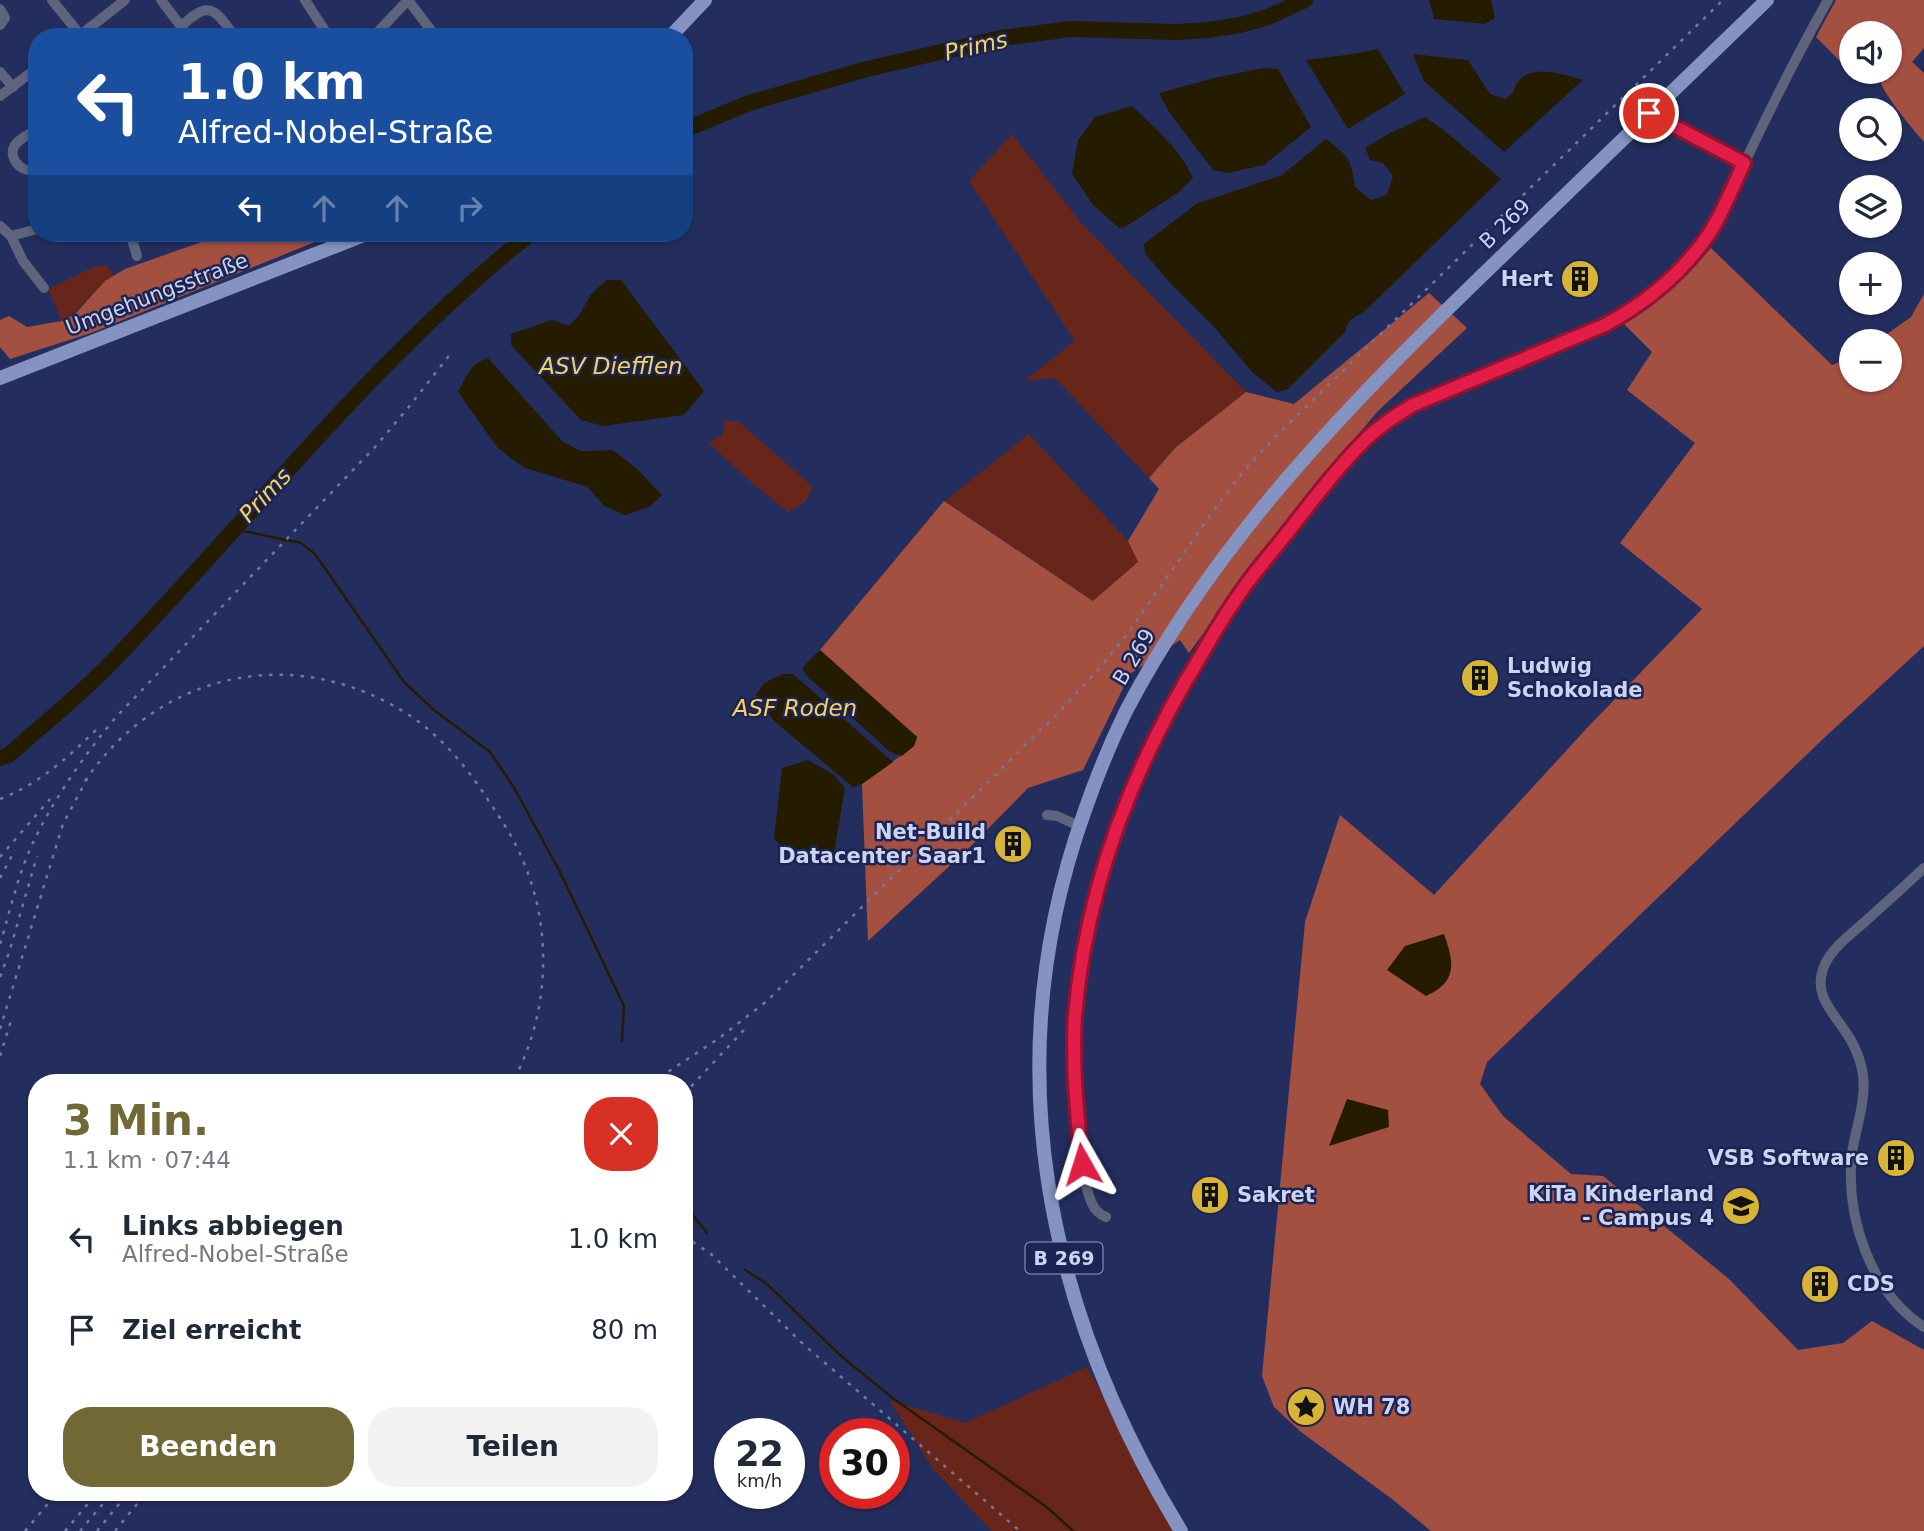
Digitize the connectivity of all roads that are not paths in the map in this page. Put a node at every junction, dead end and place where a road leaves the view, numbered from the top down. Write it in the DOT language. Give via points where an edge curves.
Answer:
graph roads {
  1 [pos="52,0"];
  2 [pos="125,0"];
  3 [pos="161,0"];
  4 [pos="305,0"];
  5 [pos="408,0"];
  6 [pos="705,0"];
  7 [pos="1768,0"];
  8 [pos="1828,0"];
  9 [pos="0,9"];
  10 [pos="0,25"];
  11 [pos="181,26"];
  12 [pos="74,28"];
  13 [pos="90,28"];
  14 [pos="228,28"];
  15 [pos="323,28"];
  16 [pos="382,28"];
  17 [pos="429,28"];
  18 [pos="679,28"];
  19 [pos="0,72"];
  20 [pos="28,75"];
  21 [pos="13,87"];
  22 [pos="0,96"];
  23 [pos="1649,113"];
  24 [pos="28,136"];
  25 [pos="1744,163"];
  26 [pos="28,171"];
  27 [pos="0,226"];
  28 [pos="28,231"];
  29 [pos="11,236"];
  30 [pos="133,242"];
  31 [pos="346,242"];
  32 [pos="137,256"];
  33 [pos="44,288"];
  34 [pos="0,378"];
  35 [pos="1047,815"];
  36 [pos="1079,826"];
  37 [pos="1924,857"];
  38 [pos="1924,867"];
  39 [pos="1106,1217"];
  40 [pos="1924,1327"];
  41 [pos="1181,1531"];
  1 -- 12 [label="street"];
  2 -- 13 [label="street"];
  3 -- 11 [label="street"];
  4 -- 15 [label="street"];
  5 -- 16 [label="street"];
  5 -- 17 [label="street"];
  6 -- 18 [label="main road"];
  7 -- 23 [label="main road, B 269 / B 269"];
  8 -- 25 [label="street"];
  9 -- 10 [label="street" via="5,18"];
  11 -- 14 [label="street" via="210,10"];
  19 -- 21 [label="street"];
  20 -- 21 [label="street"];
  21 -- 22 [label="street"];
  23 -- 25 [label="street"];
  23 -- 36 [label="main road, B 269 / B 269" via="1381,374 1263,506 1208,578 1125,713"];
  24 -- 26 [label="street" via="13,151 22,169"];
  25 -- 39 [label="street" via="1702,244 1669,280 1625,314 1413,405 1367,439 1247,583 1190,672 1164,717 1115,830 1094,900 1081,971 1075,1017 1075,1084 1082,1164 1090,1197 1097,1212"];
  27 -- 29 [label="street"];
  28 -- 29 [label="street"];
  29 -- 33 [label="street"];
  30 -- 32 [label="street"];
  31 -- 34 [label="main road, Umgehungsstraße"];
  35 -- 36 [label="street"];
  36 -- 41 [label="main road, B 269 / B 269" via="1045,968 1039,1041 1043,1153 1057,1232 1084,1327 1132,1441"];
  37 -- 38 [label="street"];
  38 -- 40 [label="street" via="1838,946 1820,980 1823,998 1853,1044 1863,1070 1851,1177 1861,1239 1889,1293"];
}
